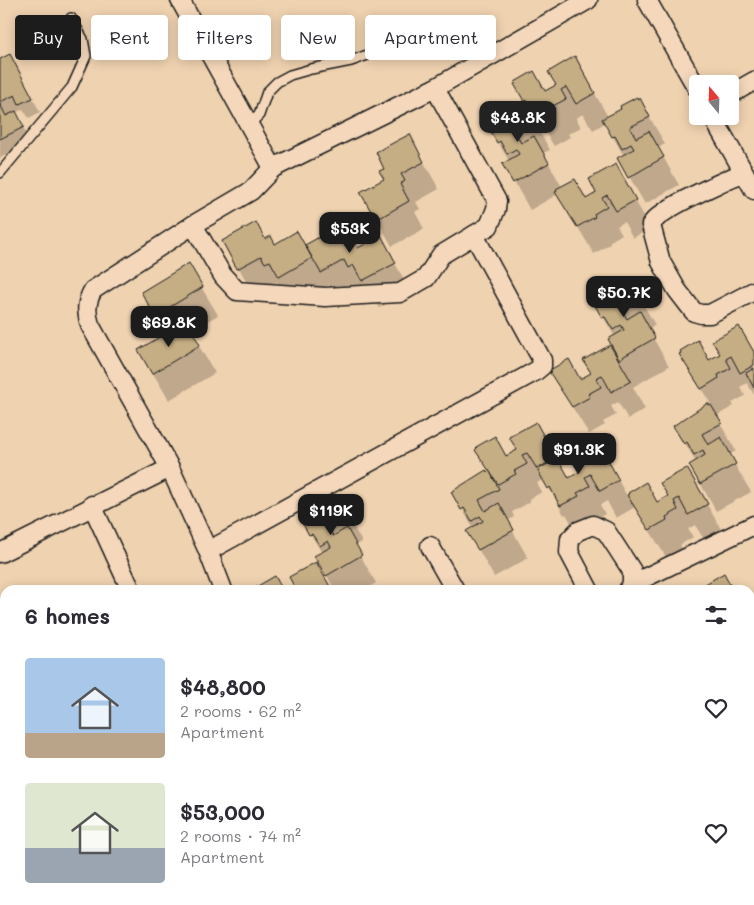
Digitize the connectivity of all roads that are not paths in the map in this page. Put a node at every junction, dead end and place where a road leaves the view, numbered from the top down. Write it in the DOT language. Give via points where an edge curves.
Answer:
graph roads {
  1 [pos="180,0"];
  2 [pos="588,0"];
  3 [pos="647,0"];
  4 [pos="81,36"];
  5 [pos="365,56"];
  6 [pos="690,75"];
  7 [pos="754,81"];
  8 [pos="435,88"];
  9 [pos="739,90"];
  10 [pos="249,124"];
  11 [pos="717,125"];
  12 [pos="274,168"];
  13 [pos="744,172"];
  14 [pos="0,173"];
  15 [pos="754,190"];
  16 [pos="193,226"];
  17 [pos="474,235"];
  18 [pos="754,291"];
  19 [pos="170,468"];
  20 [pos="92,505"];
  21 [pos="754,525"];
  22 [pos="430,546"];
  23 [pos="208,551"];
  24 [pos="0,553"];
  25 [pos="129,585"];
  26 [pos="221,585"];
  27 [pos="452,585"];
  28 [pos="587,585"];
  29 [pos="630,585"];
  30 [pos="634,585"];
  1 -- 10 [label="street"];
  2 -- 8 [label="street"];
  3 -- 6 [label="street"];
  4 -- 14 [label="lane" via="86,56 72,87"];
  5 -- 10 [label="lane" via="290,75 277,82 267,92 259,115"];
  7 -- 9 [label="street"];
  8 -- 12 [label="street"];
  8 -- 17 [label="street" via="497,200 489,226"];
  10 -- 12 [label="street"];
  11 -- 13 [label="street"];
  12 -- 16 [label="street" via="251,191"];
  13 -- 15 [label="street"];
  13 -- 18 [label="street" via="658,216 651,226 661,262 694,312 710,314"];
  16 -- 17 [label="street" via="223,276 237,291 325,297 400,293 426,278 441,255"];
  16 -- 19 [label="street" via="93,290 86,312 90,325"];
  17 -- 23 [label="street" via="542,360 542,366"];
  19 -- 20 [label="street"];
  19 -- 23 [label="street"];
  20 -- 24 [label="street"];
  20 -- 25 [label="street"];
  21 -- 30 [label="street"];
  22 -- 27 [label="street"];
  23 -- 26 [label="street"];
  28 -- 29 [label="street" via="569,552 570,539 578,531 593,525 606,531 632,571"];
}
